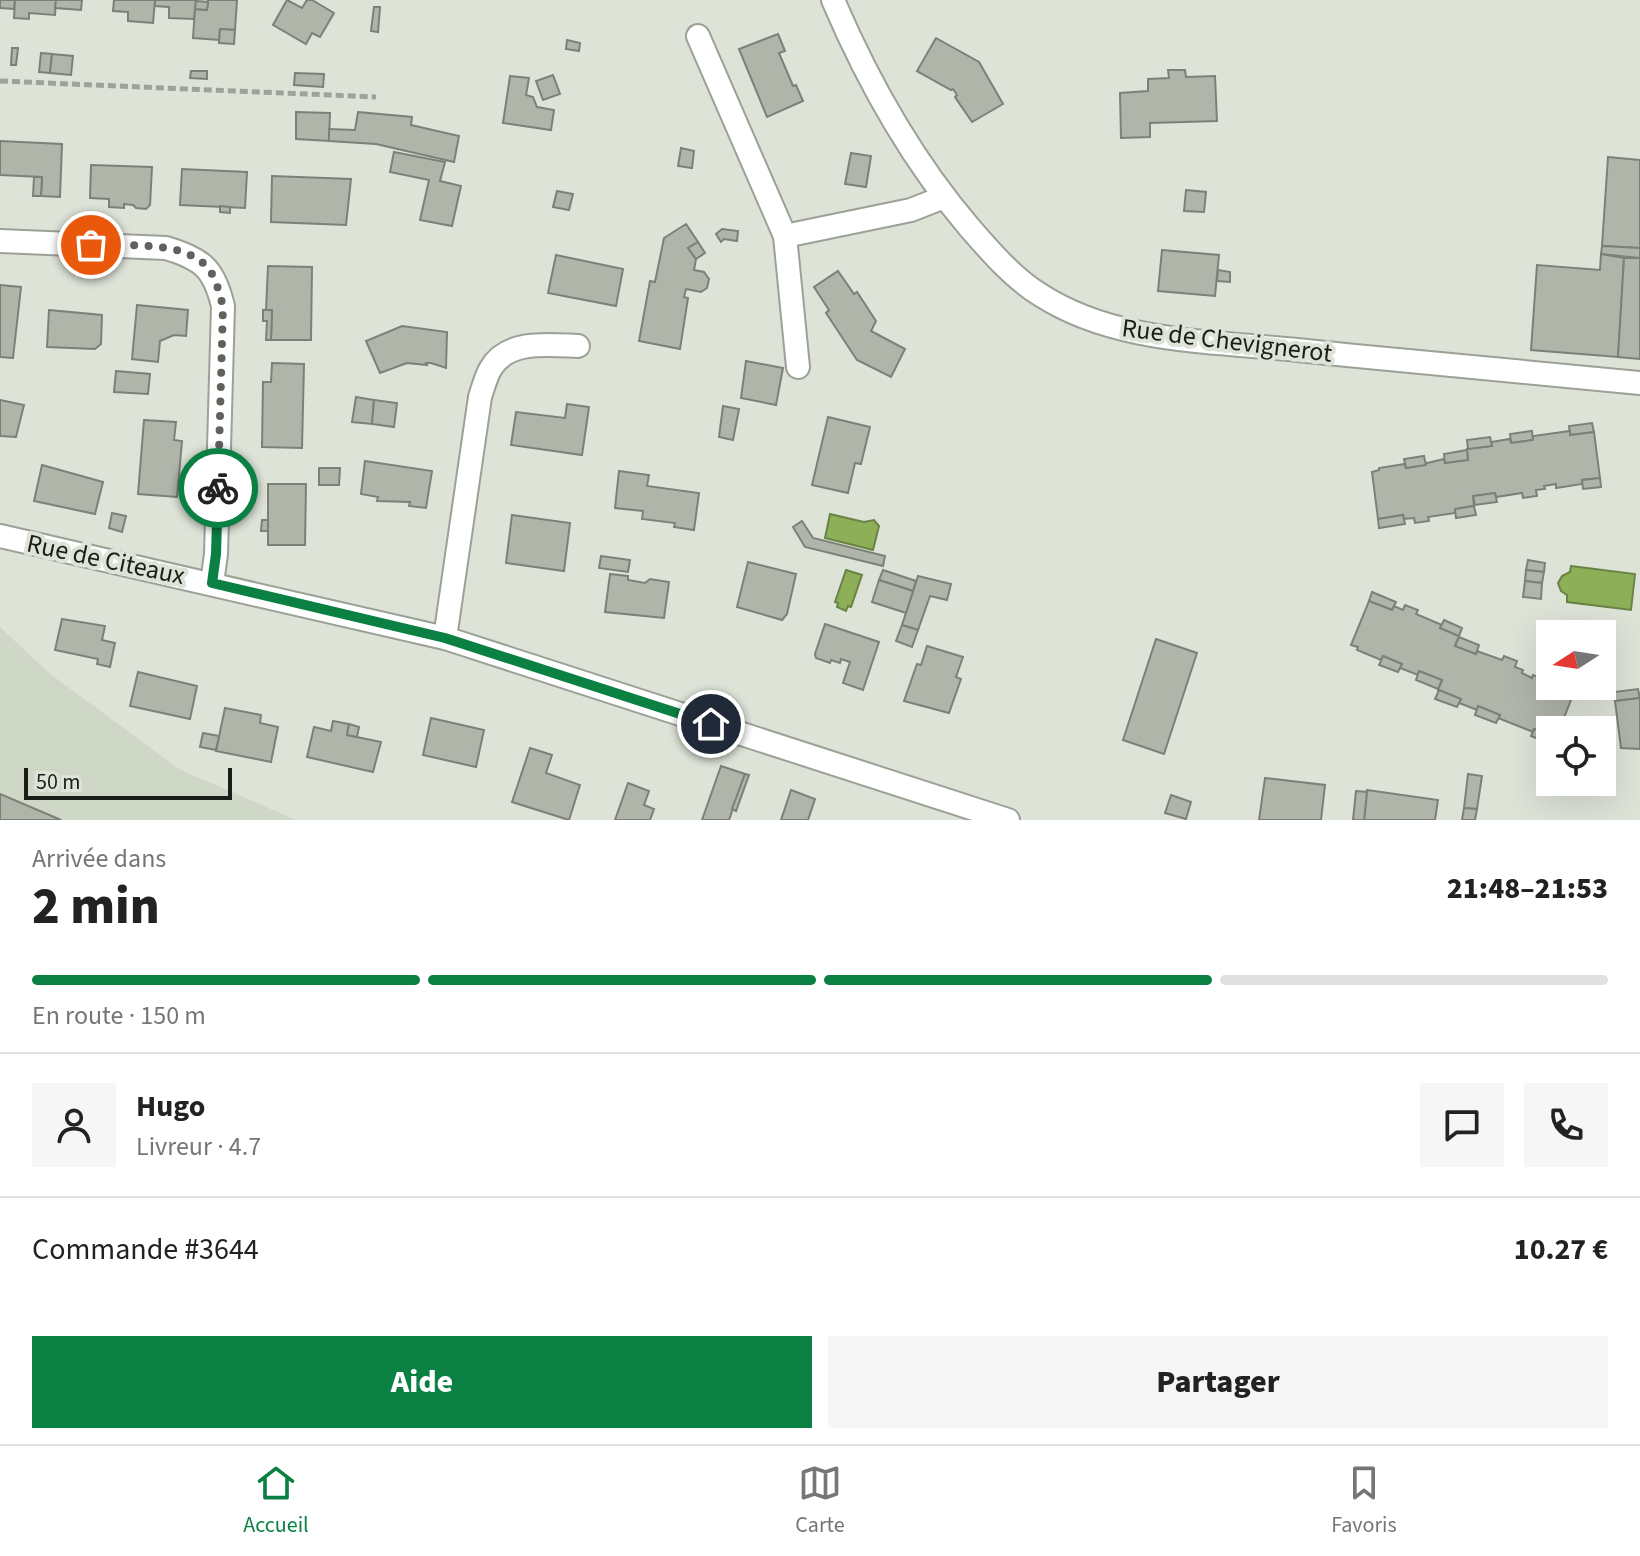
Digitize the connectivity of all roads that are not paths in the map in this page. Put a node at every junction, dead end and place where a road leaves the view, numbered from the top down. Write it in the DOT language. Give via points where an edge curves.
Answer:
graph roads {
  1 [pos="833,0"];
  2 [pos="698,36"];
  3 [pos="944,197"];
  4 [pos="785,236"];
  5 [pos="0,241"];
  6 [pos="578,346"];
  7 [pos="798,367"];
  8 [pos="1640,383"];
  9 [pos="0,536"];
  10 [pos="212,583"];
  11 [pos="445,638"];
  12 [pos="1008,820"];
  1 -- 3 [label="street, Rue de Chevignerot" via="892,119"];
  2 -- 4 [label="street"];
  3 -- 4 [label="street" via="911,210"];
  3 -- 8 [label="street, Rue de Chevignerot" via="1006,267 1039,294 1093,320 1178,339"];
  4 -- 7 [label="street"];
  5 -- 10 [label="street" via="166,248 206,266 223,306"];
  6 -- 11 [label="street" via="513,349 492,366 480,397"];
  9 -- 10 [label="street, Rue de Citeaux"];
  10 -- 11 [label="street, Rue de Citeaux"];
  11 -- 12 [label="street, Rue de Citeaux"];
}
